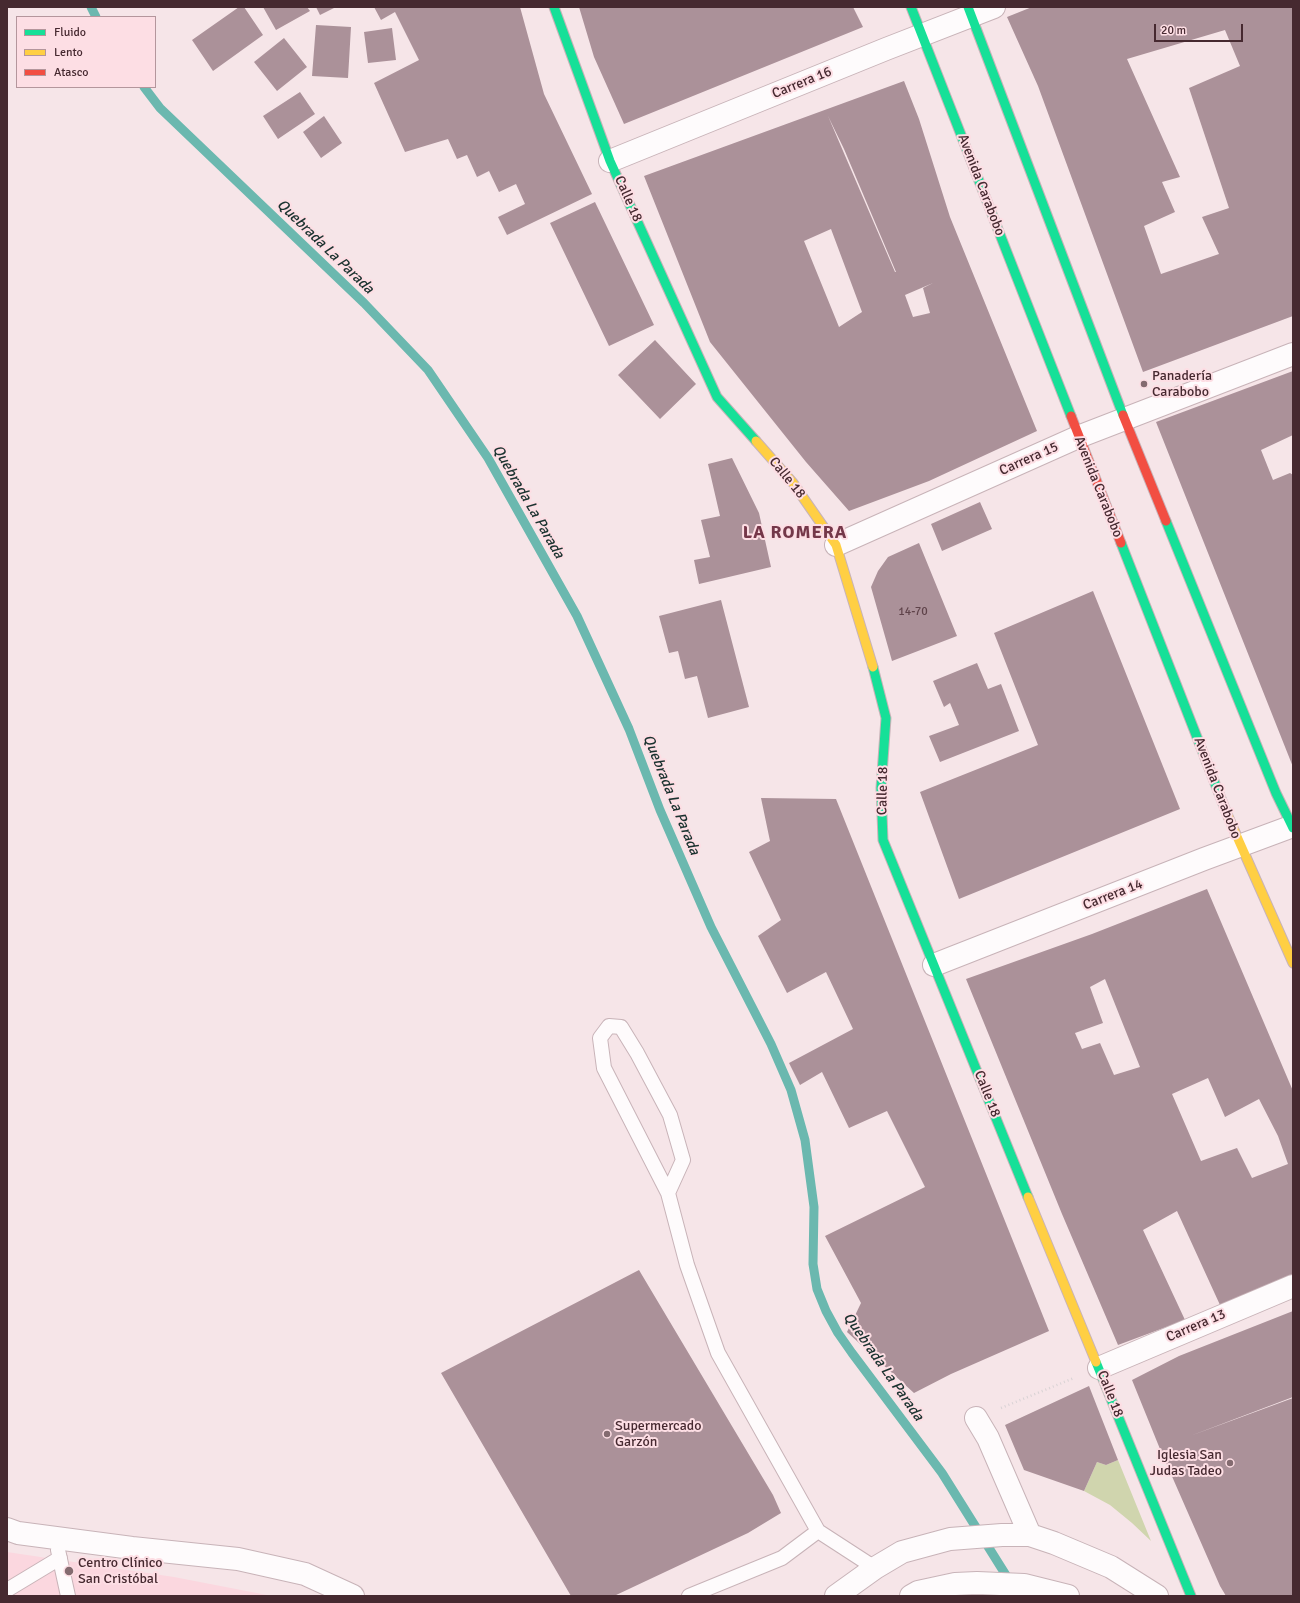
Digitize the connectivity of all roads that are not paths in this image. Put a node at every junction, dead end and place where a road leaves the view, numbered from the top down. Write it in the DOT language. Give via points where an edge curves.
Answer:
graph roads {
  1 [pos="554,7"];
  2 [pos="910,7"];
  3 [pos="994,7"];
  4 [pos="969,11"];
  5 [pos="921,35"];
  6 [pos="610,161"];
  7 [pos="1293,354"];
  8 [pos="1126,420"];
  9 [pos="1078,437"];
  10 [pos="836,545"];
  11 [pos="1293,827"];
  12 [pos="1240,846"];
  13 [pos="1293,963"];
  14 [pos="934,965"];
  15 [pos="668,1193"];
  16 [pos="1293,1286"];
  17 [pos="1099,1368"];
  18 [pos="976,1418"];
  19 [pos="7,1529"];
  20 [pos="818,1531"];
  21 [pos="1030,1535"];
  22 [pos="58,1548"];
  23 [pos="875,1568"];
  24 [pos="7,1590"];
  25 [pos="914,1594"];
  26 [pos="68,1596"];
  27 [pos="353,1596"];
  28 [pos="689,1596"];
  29 [pos="836,1596"];
  30 [pos="1068,1596"];
  31 [pos="1157,1596"];
  32 [pos="1191,1596"];
  1 -- 6 [label="main road, Calle 18"];
  2 -- 5 [label="main road, Avenida Carabobo"];
  3 -- 4 [label="street, Carrera 16"];
  4 -- 5 [label="street, Carrera 16"];
  4 -- 8 [label="main road"];
  5 -- 6 [label="street, Carrera 16"];
  5 -- 9 [label="main road, Avenida Carabobo"];
  6 -- 10 [label="main road, Calle 18" via="717,396 793,483"];
  7 -- 8 [label="street, Carrera 15"];
  8 -- 9 [label="street, Carrera 15"];
  8 -- 11 [label="main road" via="1276,793"];
  9 -- 10 [label="street, Carrera 15"];
  9 -- 12 [label="main road, Avenida Carabobo"];
  10 -- 14 [label="main road, Calle 18" via="886,718 881,788 883,840"];
  11 -- 12 [label="street, Carrera 14"];
  12 -- 13 [label="main road, Avenida Carabobo"];
  12 -- 14 [label="street, Carrera 14"];
  14 -- 17 [label="main road, Calle 18"];
  15 -- 15 [label="lane" via="683,1160 670,1115 621,1027 609,1026 600,1038 604,1068"];
  15 -- 20 [label="lane" via="687,1265 718,1353"];
  16 -- 17 [label="street, Carrera 13"];
  17 -- 32 [label="main road, Calle 18"];
  18 -- 21 [label="street" via="988,1438"];
  19 -- 22 [label="street"];
  20 -- 23 [label="lane"];
  20 -- 28 [label="lane" via="782,1558"];
  21 -- 23 [label="street" via="950,1539 902,1552"];
  21 -- 31 [label="street" via="1111,1568"];
  22 -- 24 [label="lane"];
  22 -- 26 [label="lane"];
  22 -- 27 [label="street" via="132,1548 238,1558 305,1574"];
  23 -- 29 [label="street"];
  25 -- 30 [label="street" via="955,1584 977,1582 1024,1584"];
}
